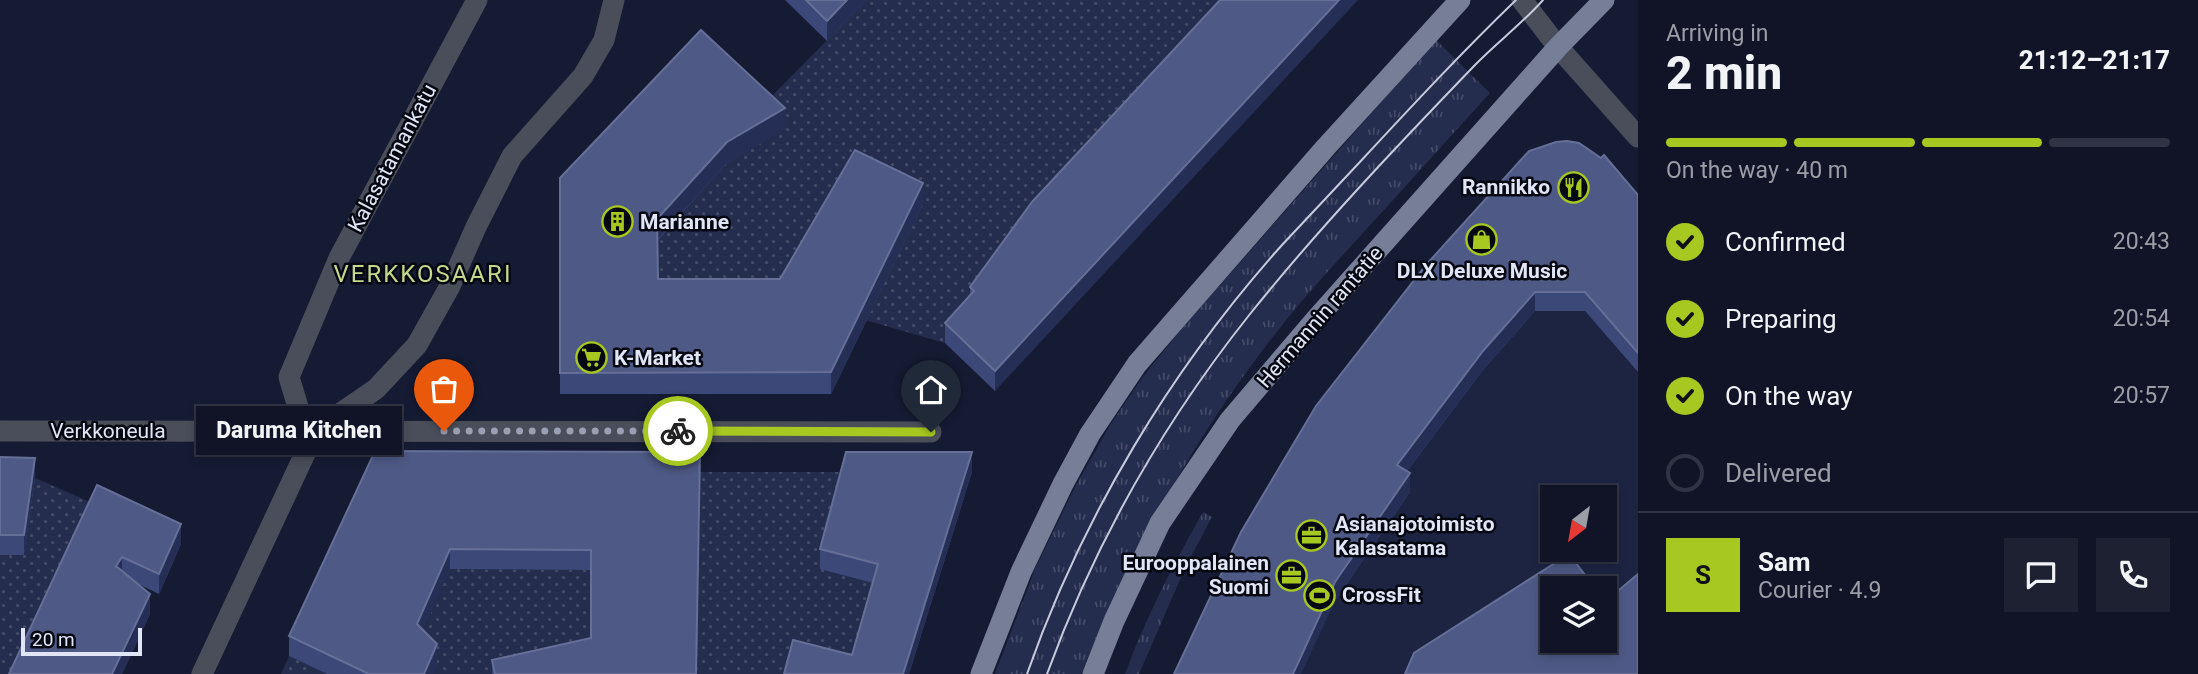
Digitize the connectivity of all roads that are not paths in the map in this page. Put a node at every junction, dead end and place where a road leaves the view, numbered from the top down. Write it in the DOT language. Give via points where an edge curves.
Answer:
graph roads {
  1 [pos="477,0"];
  2 [pos="614,0"];
  3 [pos="1460,0"];
  4 [pos="1522,0"];
  5 [pos="1604,0"];
  6 [pos="1558,47"];
  7 [pos="1638,137"];
  8 [pos="316,430"];
  9 [pos="0,431"];
  10 [pos="931,432"];
  11 [pos="202,674"];
  12 [pos="981,674"];
  13 [pos="1093,674"];
  1 -- 8 [label="street, Kalasatamankatu" via="338,258 289,377 301,417"];
  2 -- 8 [label="street" via="604,40 583,76 513,156 417,345 376,388"];
  3 -- 12 [label="main road" via="1137,364 1063,484 1021,572"];
  4 -- 6 [label="street"];
  5 -- 6 [label="main road, Hermannin rantatie"];
  6 -- 7 [label="street"];
  6 -- 13 [label="main road, Hermannin rantatie" via="1230,421 1160,523"];
  8 -- 9 [label="street, Verkkoneula"];
  8 -- 10 [label="street, Verkkoneula"];
  8 -- 11 [label="street"];
}
